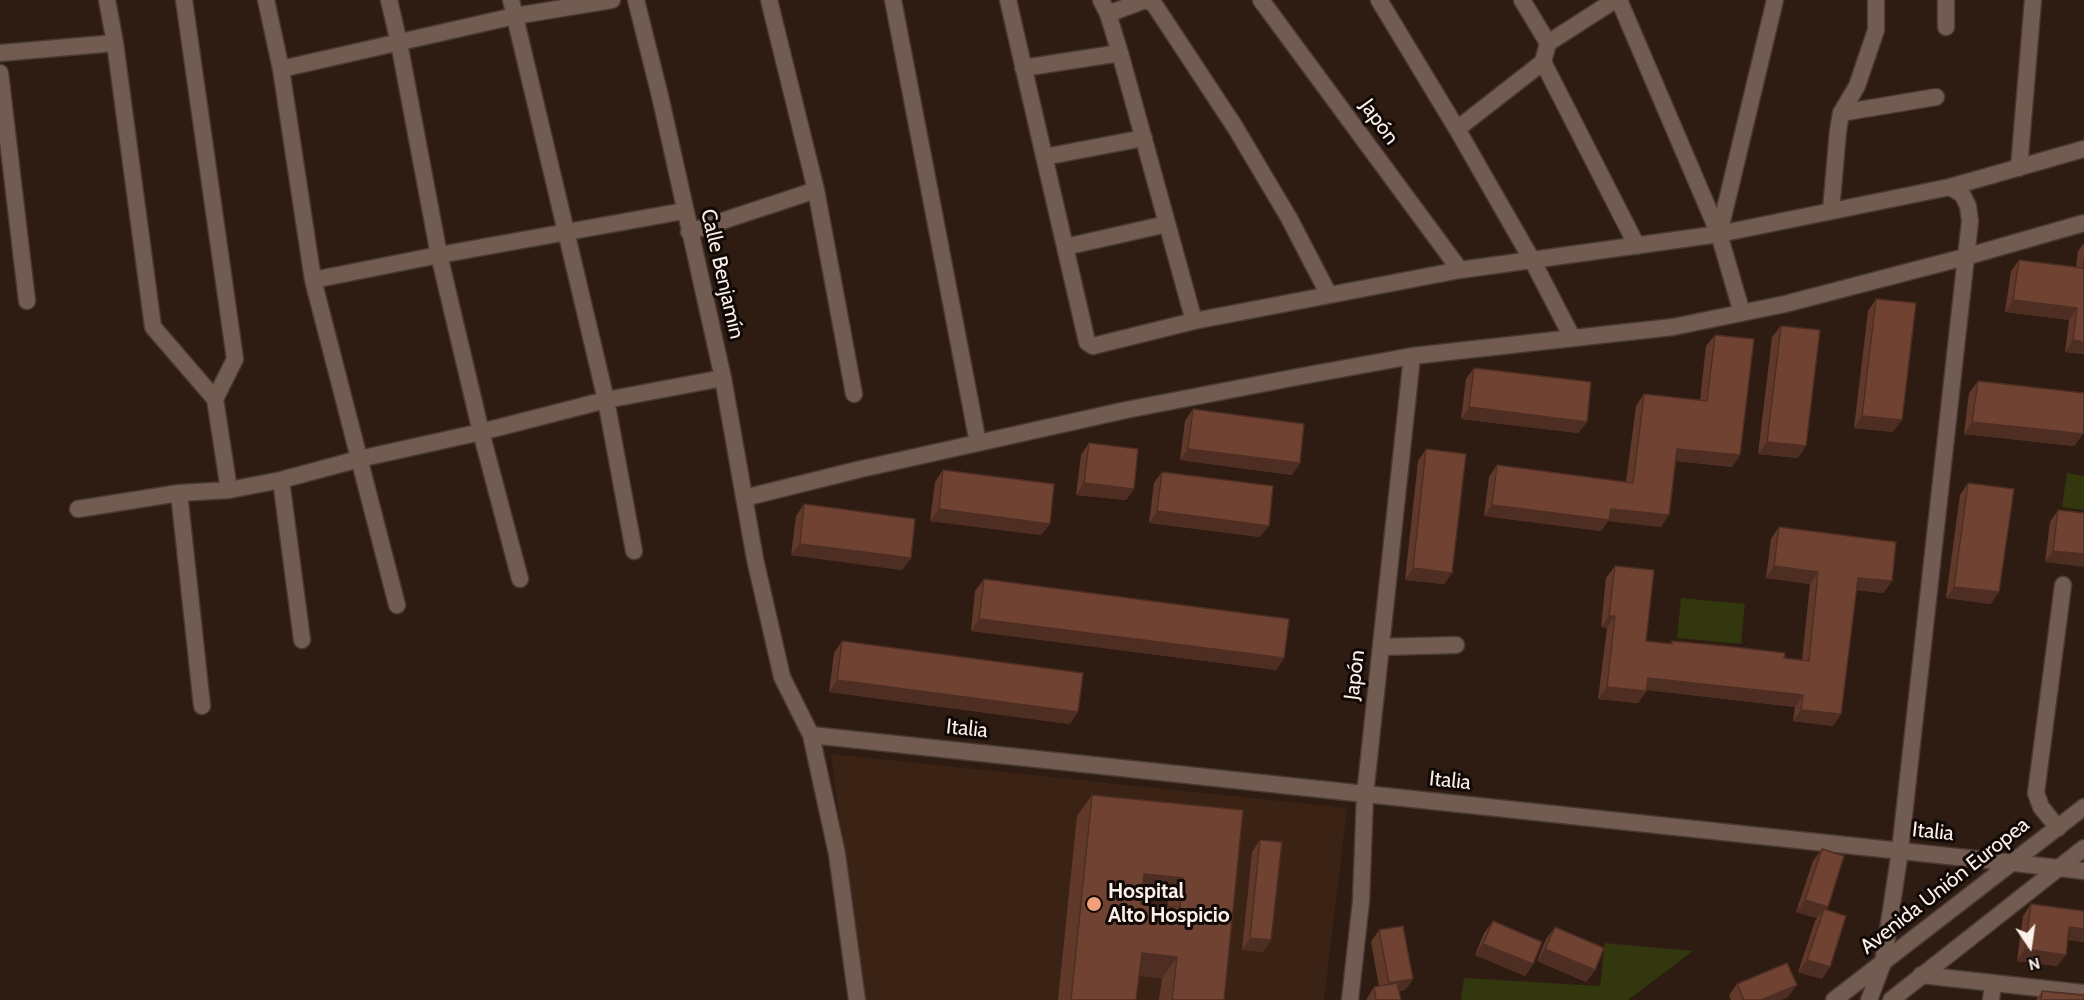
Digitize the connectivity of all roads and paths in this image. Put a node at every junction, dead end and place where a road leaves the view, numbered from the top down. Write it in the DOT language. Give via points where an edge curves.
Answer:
graph roads {
  1 [pos="111,0"];
  2 [pos="184,0"];
  3 [pos="266,0"];
  4 [pos="389,0"];
  5 [pos="612,0"];
  6 [pos="636,0"];
  7 [pos="769,0"];
  8 [pos="893,0"];
  9 [pos="1008,0"];
  10 [pos="1146,0"];
  11 [pos="1261,0"];
  12 [pos="1379,0"];
  13 [pos="1522,0"];
  14 [pos="1617,0"];
  15 [pos="1775,0"];
  16 [pos="1876,0"];
  17 [pos="1946,0"];
  18 [pos="2033,0"];
  19 [pos="1104,7"];
  20 [pos="513,8"];
  21 [pos="1946,27"];
  22 [pos="115,43"];
  23 [pos="399,43"];
  24 [pos="1548,43"];
  25 [pos="0,53"];
  26 [pos="1120,53"];
  27 [pos="1543,62"];
  28 [pos="1023,68"];
  29 [pos="282,69"];
  30 [pos="0,73"];
  31 [pos="1936,97"];
  32 [pos="1841,113"];
  33 [pos="1457,129"];
  34 [pos="1144,138"];
  35 [pos="2084,149"];
  36 [pos="1044,157"];
  37 [pos="2019,168"];
  38 [pos="1950,187"];
  39 [pos="816,190"];
  40 [pos="1831,210"];
  41 [pos="684,211"];
  42 [pos="2084,223"];
  43 [pos="1167,224"];
  44 [pos="689,232"];
  45 [pos="567,233"];
  46 [pos="1719,234"];
  47 [pos="1637,246"];
  48 [pos="1065,247"];
  49 [pos="439,255"];
  50 [pos="1965,257"];
  51 [pos="1532,260"];
  52 [pos="1460,270"];
  53 [pos="313,280"];
  54 [pos="1329,295"];
  55 [pos="27,301"];
  56 [pos="1742,313"];
  57 [pos="1194,321"];
  58 [pos="1572,337"];
  59 [pos="1412,356"];
  60 [pos="723,378"];
  61 [pos="854,394"];
  62 [pos="215,399"];
  63 [pos="606,400"];
  64 [pos="481,432"];
  65 [pos="978,443"];
  66 [pos="359,459"];
  67 [pos="281,480"];
  68 [pos="229,490"];
  69 [pos="179,493"];
  70 [pos="744,498"];
  71 [pos="78,509"];
  72 [pos="634,551"];
  73 [pos="520,579"];
  74 [pos="2063,585"];
  75 [pos="396,605"];
  76 [pos="302,640"];
  77 [pos="1456,645"];
  78 [pos="1381,647"];
  79 [pos="202,706"];
  80 [pos="811,735"];
  81 [pos="1365,795"];
  82 [pos="2084,807"];
  83 [pos="2058,828"];
  84 [pos="2084,848"];
  85 [pos="1900,851"];
  86 [pos="2014,863"];
  87 [pos="2059,868"];
  88 [pos="2084,871"];
  89 [pos="1883,963"];
  90 [pos="1921,975"];
  91 [pos="1994,983"];
  92 [pos="2084,993"];
  93 [pos="857,1000"];
  94 [pos="1350,1000"];
  95 [pos="1834,1000"];
  96 [pos="1869,1000"];
  97 [pos="1891,1000"];
  98 [pos="1991,1000"];
  1 -- 22 [label="street"];
  2 -- 62 [label="street" via="236,359"];
  3 -- 29 [label="street"];
  4 -- 23 [label="street"];
  5 -- 20 [label="street"];
  6 -- 41 [label="street, Calle Benjamín"];
  7 -- 39 [label="street"];
  8 -- 65 [label="street"];
  9 -- 28 [label="street"];
  10 -- 19 [label="street"];
  10 -- 54 [label="street" via="1154,4 1235,127"];
  11 -- 52 [label="street, Japón"];
  12 -- 33 [label="street"];
  13 -- 24 [label="street"];
  14 -- 24 [label="street"];
  14 -- 46 [label="street"];
  15 -- 46 [label="street"];
  16 -- 32 [label="street" via="1876,30 1857,86"];
  17 -- 21 [label="street"];
  18 -- 37 [label="street"];
  19 -- 26 [label="street"];
  20 -- 23 [label="street"];
  20 -- 45 [label="street"];
  22 -- 25 [label="street"];
  22 -- 62 [label="street" via="153,327"];
  23 -- 29 [label="street"];
  23 -- 49 [label="street"];
  24 -- 27 [label="street"];
  26 -- 28 [label="street"];
  26 -- 34 [label="street"];
  27 -- 33 [label="street"];
  27 -- 47 [label="street"];
  28 -- 36 [label="street"];
  29 -- 53 [label="street"];
  30 -- 55 [label="street"];
  31 -- 32 [label="street"];
  32 -- 40 [label="street"];
  33 -- 51 [label="street"];
  34 -- 36 [label="street"];
  34 -- 43 [label="street"];
  35 -- 37 [label="street"];
  36 -- 48 [label="street"];
  37 -- 38 [label="street"];
  38 -- 40 [label="street"];
  38 -- 50 [label="street" via="1962,194 1968,206"];
  39 -- 44 [label="street"];
  39 -- 61 [label="street"];
  40 -- 46 [label="street"];
  41 -- 44 [label="street, Calle Benjamín"];
  41 -- 45 [label="street"];
  42 -- 50 [label="street"];
  43 -- 48 [label="street"];
  43 -- 57 [label="street"];
  44 -- 60 [label="street, Calle Benjamín"];
  45 -- 49 [label="street"];
  45 -- 63 [label="street"];
  46 -- 47 [label="street"];
  46 -- 56 [label="street"];
  47 -- 51 [label="street"];
  48 -- 57 [label="street" via="1089,344"];
  49 -- 53 [label="street"];
  49 -- 64 [label="street"];
  50 -- 56 [label="street"];
  50 -- 85 [label="street"];
  51 -- 52 [label="street"];
  51 -- 58 [label="street"];
  52 -- 54 [label="street"];
  53 -- 66 [label="street"];
  54 -- 57 [label="street"];
  56 -- 58 [label="street" via="1673,327"];
  58 -- 59 [label="street"];
  59 -- 65 [label="street" via="1126,410"];
  59 -- 78 [label="street, Japón"];
  60 -- 63 [label="street"];
  60 -- 70 [label="street, Calle Benjamín"];
  62 -- 68 [label="street"];
  63 -- 64 [label="street"];
  63 -- 72 [label="street"];
  64 -- 66 [label="street"];
  64 -- 73 [label="street"];
  65 -- 70 [label="street"];
  66 -- 67 [label="street"];
  66 -- 75 [label="street"];
  67 -- 68 [label="street"];
  67 -- 76 [label="street"];
  68 -- 69 [label="street"];
  69 -- 71 [label="street"];
  69 -- 79 [label="street"];
  70 -- 80 [label="street, Calle Benjamín" via="782,678"];
  74 -- 83 [label="street" via="2036,793"];
  77 -- 78 [label="street"];
  78 -- 81 [label="street, Japón"];
  80 -- 81 [label="street, Italia"];
  80 -- 93 [label="street, Calle Benjamín" via="837,854"];
  81 -- 85 [label="street, Italia"];
  81 -- 94 [label="street, Japón" via="1361,901"];
  82 -- 83 [label="street, Avenida Unión Europea"];
  83 -- 86 [label="street, Avenida Unión Europea"];
  84 -- 87 [label="street"];
  85 -- 86 [label="street, Italia"];
  85 -- 89 [label="street"];
  86 -- 87 [label="street, Italia"];
  86 -- 89 [label="street, Avenida Unión Europea"];
  87 -- 88 [label="street, Italia"];
  87 -- 90 [label="street"];
  89 -- 95 [label="street, Avenida Unión Europea"];
  89 -- 96 [label="street"];
  90 -- 91 [label="street"];
  90 -- 97 [label="street"];
  91 -- 92 [label="street"];
  91 -- 98 [label="street"];
}
